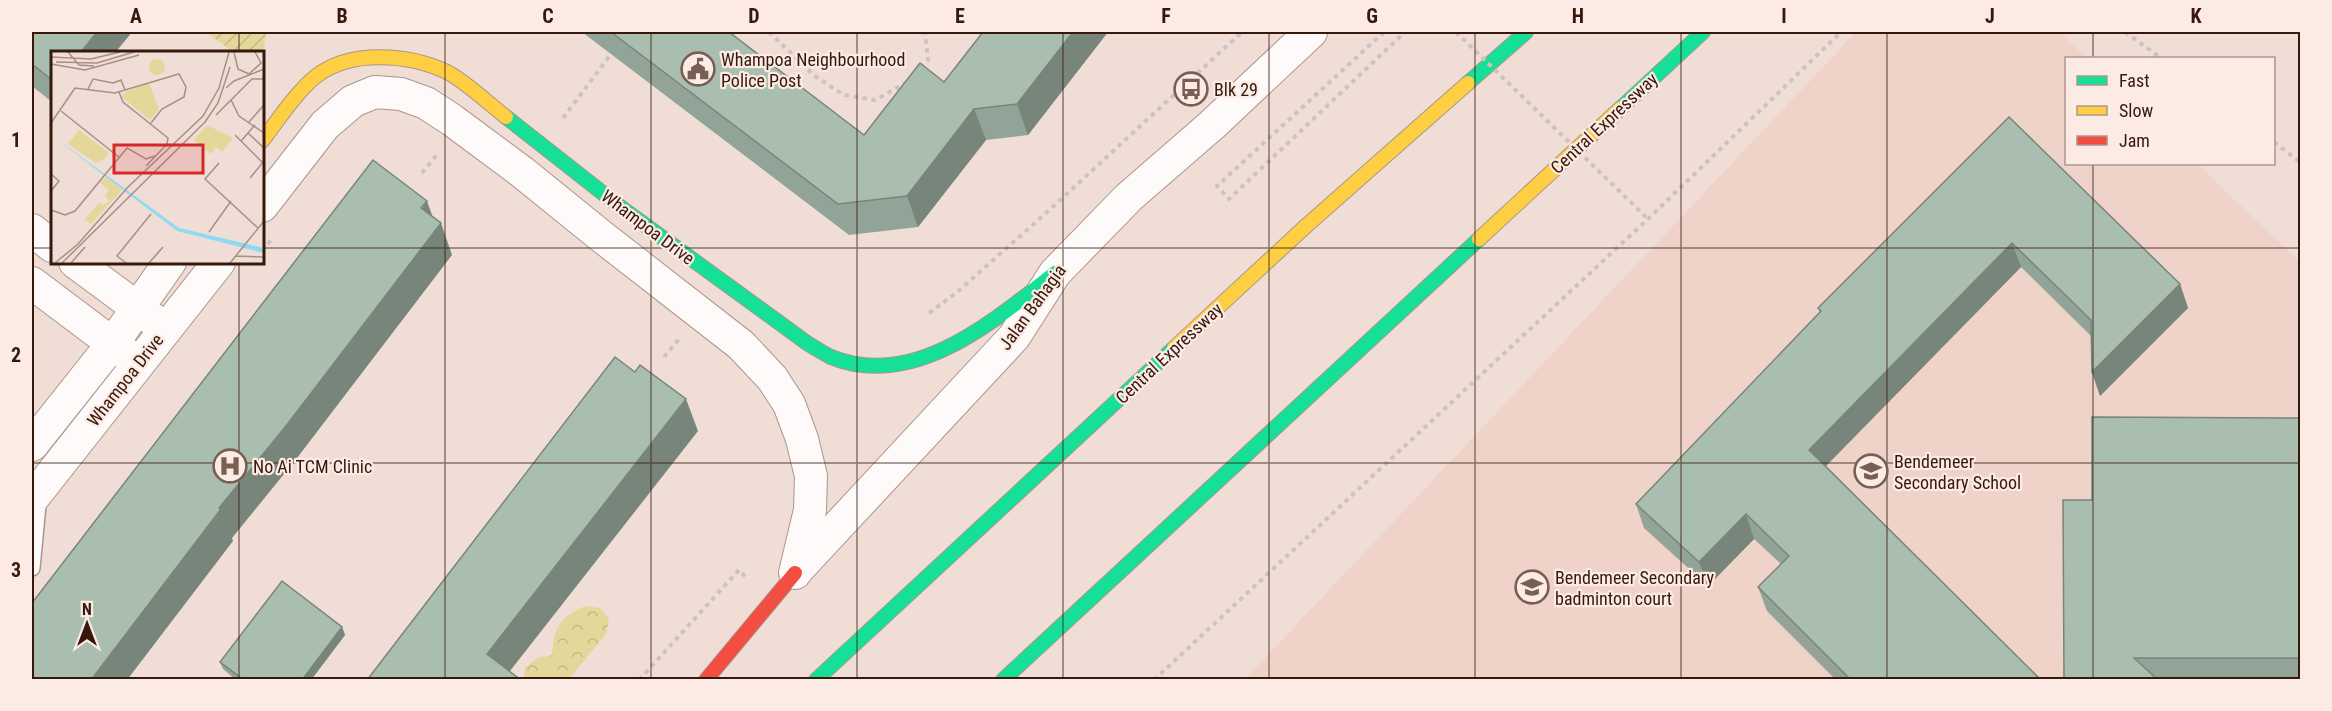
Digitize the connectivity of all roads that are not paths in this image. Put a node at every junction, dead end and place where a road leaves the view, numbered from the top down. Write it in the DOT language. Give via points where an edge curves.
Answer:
graph roads {
  1 [pos="1311,32"];
  2 [pos="1526,32"];
  3 [pos="1703,32"];
  4 [pos="264,138"];
  5 [pos="269,220"];
  6 [pos="32,230"];
  7 [pos="51,245"];
  8 [pos="78,264"];
  9 [pos="169,264"];
  10 [pos="217,264"];
  11 [pos="1055,273"];
  12 [pos="32,282"];
  13 [pos="137,309"];
  14 [pos="165,329"];
  15 [pos="113,343"];
  16 [pos="138,362"];
  17 [pos="32,445"];
  18 [pos="35,494"];
  19 [pos="32,568"];
  20 [pos="795,573"];
  21 [pos="706,680"];
  22 [pos="816,680"];
  23 [pos="1003,680"];
  1 -- 11 [label="street, Jalan Bahagia" via="1129,197"];
  2 -- 22 [label="main road, Central Expressway" via="1306,226"];
  3 -- 23 [label="main road, Central Expressway"];
  4 -- 11 [label="main road, Whampoa Drive" via="303,88 327,69 357,59 380,57 427,63 449,73 623,209 807,343 835,358 864,364 920,359 949,348"];
  5 -- 20 [label="street, Whampoa Drive" via="325,125 353,100 375,92 401,94 426,103 452,120 741,345 772,378 789,404 811,476 810,510"];
  6 -- 7 [label="street"];
  8 -- 13 [label="street"];
  9 -- 13 [label="street, Whampoa Drive"];
  10 -- 14 [label="street, Whampoa Drive"];
  11 -- 20 [label="street, Jalan Bahagia" via="1014,337"];
  12 -- 15 [label="street"];
  13 -- 14 [label="street"];
  13 -- 15 [label="street, Whampoa Drive"];
  14 -- 16 [label="street, Whampoa Drive"];
  15 -- 16 [label="street"];
  15 -- 17 [label="street, Whampoa Drive"];
  16 -- 18 [label="street, Whampoa Drive"];
  18 -- 19 [label="lane"];
  20 -- 21 [label="main road"];
}
